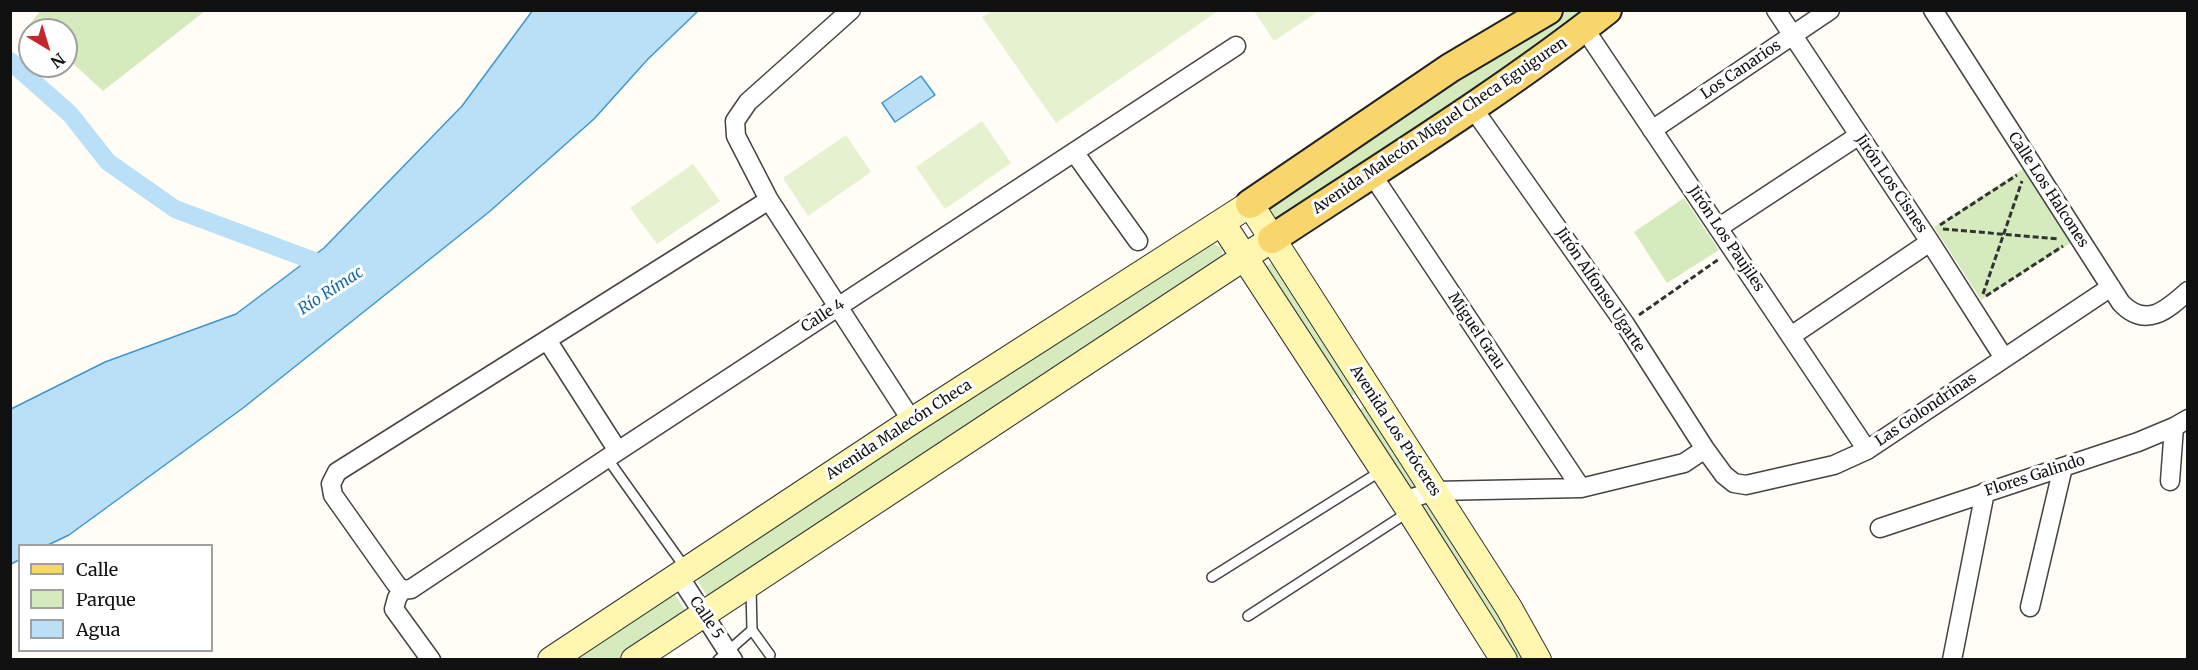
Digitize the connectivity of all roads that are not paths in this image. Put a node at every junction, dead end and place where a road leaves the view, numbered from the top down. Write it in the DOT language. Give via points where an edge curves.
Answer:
graph roads {
  1 [pos="851,10"];
  2 [pos="1548,10"];
  3 [pos="1606,10"];
  4 [pos="1776,10"];
  5 [pos="1830,10"];
  6 [pos="1933,10"];
  7 [pos="1584,28"];
  8 [pos="1793,36"];
  9 [pos="1236,46"];
  10 [pos="1472,106"];
  11 [pos="1652,130"];
  12 [pos="1858,136"];
  13 [pos="1074,152"];
  14 [pos="1371,174"];
  15 [pos="769,200"];
  16 [pos="1250,204"];
  17 [pos="1222,223"];
  18 [pos="1718,228"];
  19 [pos="1272,239"];
  20 [pos="1137,241"];
  21 [pos="1930,242"];
  22 [pos="1245,256"];
  23 [pos="2111,287"];
  24 [pos="2187,291"];
  25 [pos="839,305"];
  26 [pos="1791,336"];
  27 [pos="547,340"];
  28 [pos="2004,358"];
  29 [pos="1371,393"];
  30 [pos="1344,410"];
  31 [pos="912,421"];
  32 [pos="2181,423"];
  33 [pos="1704,449"];
  34 [pos="1867,450"];
  35 [pos="613,454"];
  36 [pos="2063,467"];
  37 [pos="1383,469"];
  38 [pos="1724,475"];
  39 [pos="2169,481"];
  40 [pos="1581,488"];
  41 [pos="1434,491"];
  42 [pos="1985,492"];
  43 [pos="1407,506"];
  44 [pos="1880,528"];
  45 [pos="683,573"];
  46 [pos="1212,577"];
  47 [pos="751,582"];
  48 [pos="407,589"];
  49 [pos="2030,607"];
  50 [pos="703,614"];
  51 [pos="1248,616"];
  52 [pos="753,630"];
  53 [pos="770,655"];
  54 [pos="727,657"];
  55 [pos="431,660"];
  56 [pos="551,660"];
  57 [pos="634,660"];
  58 [pos="1504,660"];
  59 [pos="1538,660"];
  60 [pos="1952,660"];
  1 -- 15 [label="street" via="748,102 735,121 736,136"];
  2 -- 16 [label="main road" via="1450,68"];
  3 -- 7 [label="main road, Avenida Malecón Miguel Checa Eguiguren"];
  4 -- 8 [label="street, Jirón Los Cisnes"];
  5 -- 8 [label="street, Los Canarios"];
  6 -- 23 [label="street, Calle Los Halcones"];
  7 -- 10 [label="main road, Avenida Malecón Miguel Checa Eguiguren"];
  7 -- 11 [label="street, Jirón Los Paujiles"];
  8 -- 11 [label="street, Los Canarios"];
  8 -- 12 [label="street, Jirón Los Cisnes"];
  9 -- 13 [label="street, Calle 4"];
  10 -- 14 [label="main road, Avenida Malecón Miguel Checa Eguiguren"];
  10 -- 33 [label="street, Jirón Alfonso Ugarte" via="1625,324"];
  11 -- 18 [label="street, Jirón Los Paujiles"];
  12 -- 18 [label="street"];
  12 -- 21 [label="street, Jirón Los Cisnes"];
  13 -- 20 [label="street"];
  13 -- 25 [label="street, Calle 4"];
  14 -- 19 [label="main road, Avenida Malecón Miguel Checa Eguiguren"];
  14 -- 40 [label="street, Miguel Grau"];
  15 -- 25 [label="street"];
  15 -- 27 [label="street"];
  16 -- 17 [label="main road, Avenida Malecón Checa"];
  16 -- 19 [label="main road, Avenida Los Próceres"];
  17 -- 22 [label="main road, Avenida Los Próceres"];
  17 -- 31 [label="main road, Avenida Malecón Checa"];
  18 -- 26 [label="street, Jirón Los Paujiles"];
  19 -- 22 [label="main road"];
  19 -- 29 [label="main road, Avenida Los Próceres"];
  21 -- 26 [label="street"];
  21 -- 28 [label="street, Jirón Los Cisnes"];
  22 -- 30 [label="main road, Avenida Los Próceres"];
  22 -- 47 [label="main road"];
  23 -- 24 [label="street, Calle Los Halcones" via="2127,310 2144,316 2163,311"];
  23 -- 28 [label="street, Las Golondrinas"];
  25 -- 31 [label="street"];
  25 -- 35 [label="street, Calle 4"];
  26 -- 34 [label="street, Jirón Los Paujiles"];
  27 -- 35 [label="street"];
  27 -- 48 [label="street" via="337,472 331,483 333,495 396,584"];
  28 -- 34 [label="street, Las Golondrinas"];
  29 -- 30 [label="main road"];
  29 -- 41 [label="main road, Avenida Los Próceres"];
  30 -- 37 [label="main road, Avenida Los Próceres"];
  31 -- 45 [label="main road, Avenida Malecón Checa"];
  32 -- 36 [label="street, Flores Galindo"];
  32 -- 39 [label="street"];
  33 -- 38 [label="street, Jirón Alfonso Ugarte"];
  33 -- 40 [label="street" via="1684,463"];
  34 -- 38 [label="street, Las Golondrinas" via="1834,465 1746,485 1734,483"];
  35 -- 45 [label="lane"];
  35 -- 48 [label="street, Calle 4"];
  36 -- 42 [label="street, Flores Galindo"];
  36 -- 49 [label="street"];
  37 -- 43 [label="main road, Avenida Los Próceres"];
  37 -- 46 [label="lane"];
  40 -- 41 [label="street"];
  41 -- 43 [label="street"];
  41 -- 59 [label="main road, Avenida Los Próceres"];
  42 -- 44 [label="street, Flores Galindo"];
  42 -- 60 [label="street"];
  43 -- 51 [label="lane"];
  43 -- 58 [label="main road, Avenida Los Próceres"];
  45 -- 50 [label="street, Calle 5"];
  45 -- 56 [label="main road, Avenida Malecón Checa"];
  47 -- 50 [label="main road"];
  47 -- 52 [label="lane"];
  48 -- 55 [label="street" via="397,598 394,609"];
  50 -- 54 [label="street, Calle 5"];
  50 -- 57 [label="main road"];
  52 -- 53 [label="lane"];
  52 -- 54 [label="lane"];
}
